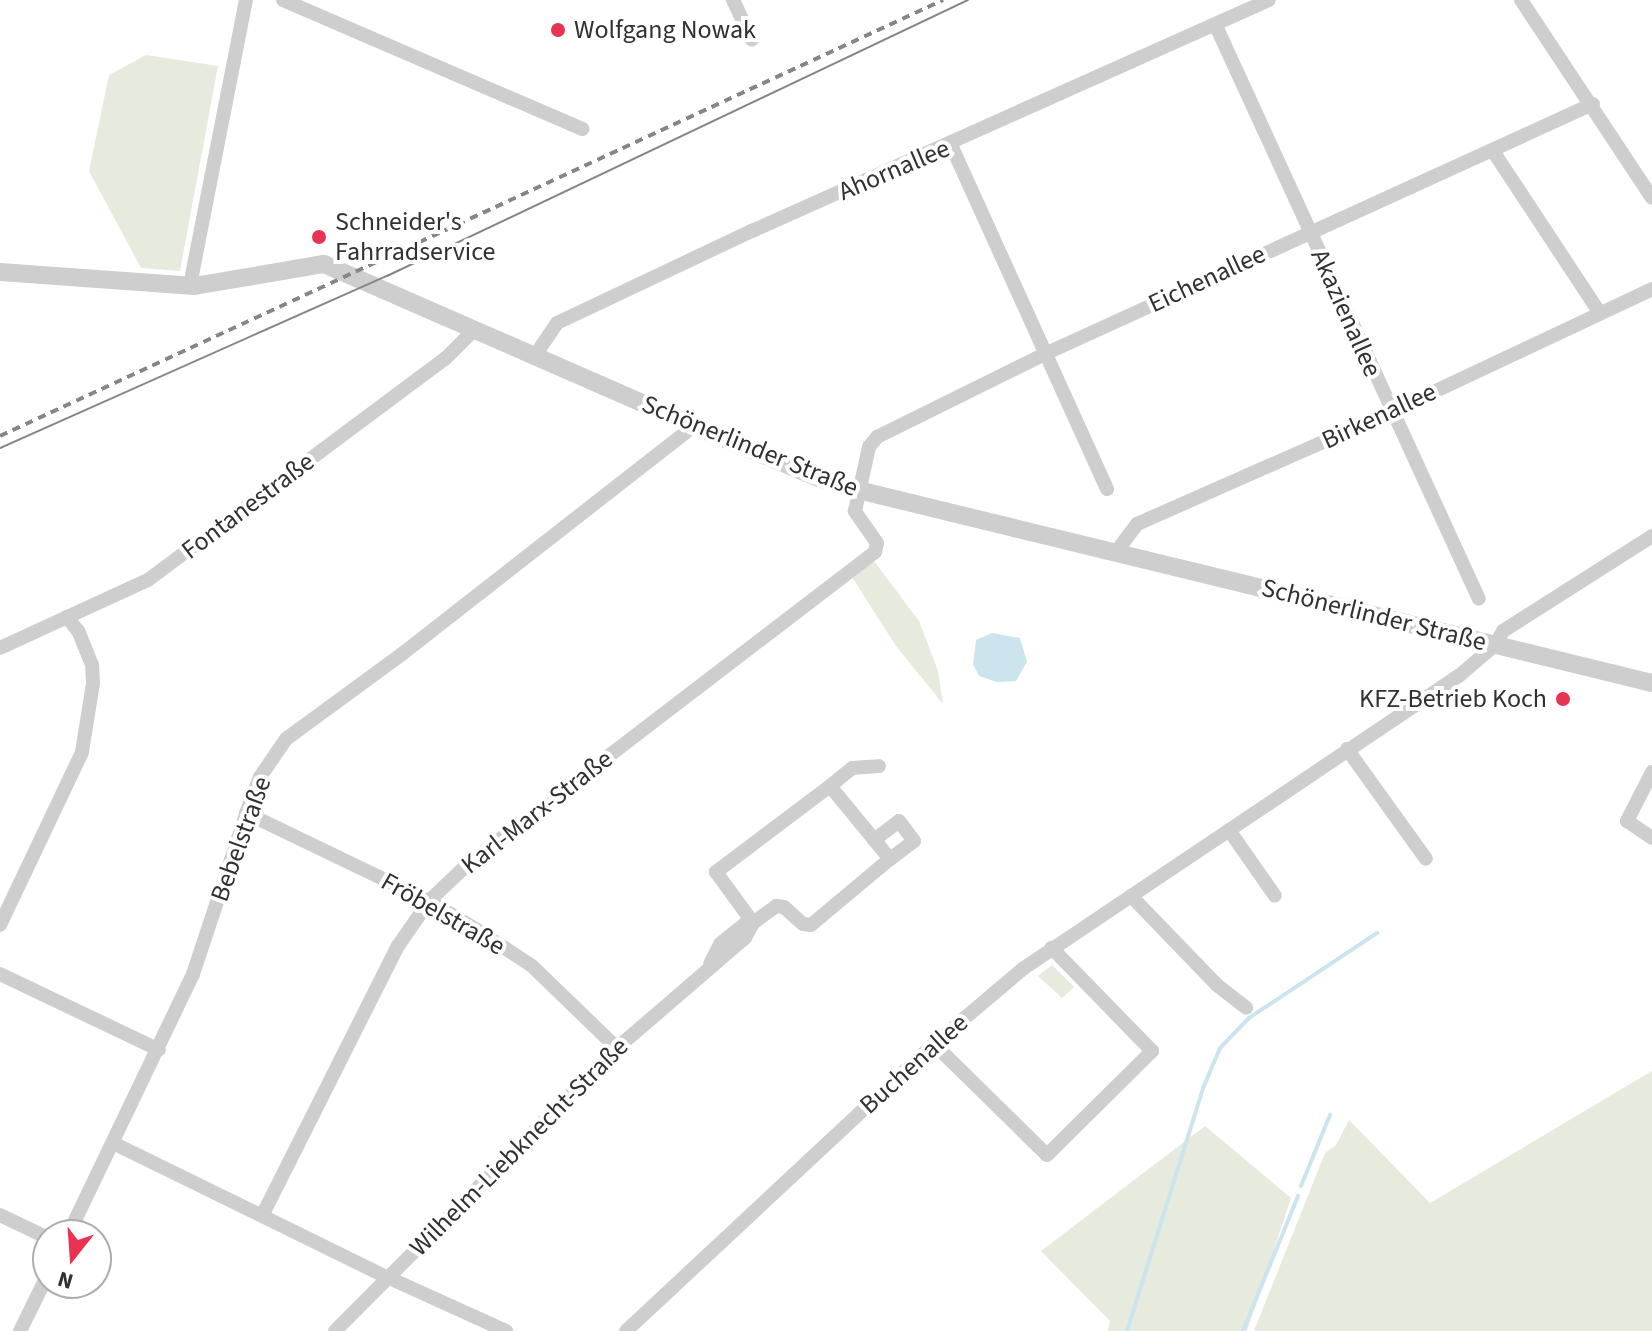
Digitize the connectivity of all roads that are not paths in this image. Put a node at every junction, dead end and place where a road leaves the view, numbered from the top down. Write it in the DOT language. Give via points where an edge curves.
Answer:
graph roads {
  1 [pos="246,0"];
  2 [pos="283,0"];
  3 [pos="733,0"];
  4 [pos="1269,0"];
  5 [pos="1521,0"];
  6 [pos="1216,26"];
  7 [pos="752,40"];
  8 [pos="1593,104"];
  9 [pos="582,129"];
  10 [pos="951,145"];
  11 [pos="1493,151"];
  12 [pos="1652,198"];
  13 [pos="1310,232"];
  14 [pos="0,272"];
  15 [pos="194,286"];
  16 [pos="1652,289"];
  17 [pos="1599,312"];
  18 [pos="474,330"];
  19 [pos="1047,353"];
  20 [pos="534,357"];
  21 [pos="1391,412"];
  22 [pos="694,426"];
  23 [pos="1107,489"];
  24 [pos="858,490"];
  25 [pos="1652,536"];
  26 [pos="1116,552"];
  27 [pos="1479,599"];
  28 [pos="67,617"];
  29 [pos="1496,644"];
  30 [pos="0,648"];
  31 [pos="1652,683"];
  32 [pos="1347,749"];
  33 [pos="879,766"];
  34 [pos="1652,772"];
  35 [pos="830,786"];
  36 [pos="246,813"];
  37 [pos="1229,830"];
  38 [pos="1652,838"];
  39 [pos="874,840"];
  40 [pos="890,859"];
  41 [pos="1426,859"];
  42 [pos="1131,896"];
  43 [pos="1275,896"];
  44 [pos="429,901"];
  45 [pos="753,923"];
  46 [pos="0,925"];
  47 [pos="1052,948"];
  48 [pos="0,974"];
  49 [pos="1246,1008"];
  50 [pos="934,1044"];
  51 [pos="617,1048"];
  52 [pos="159,1050"];
  53 [pos="113,1143"];
  54 [pos="263,1214"];
  55 [pos="0,1215"];
  56 [pos="76,1219"];
  57 [pos="32,1230"];
  58 [pos="387,1277"];
  59 [pos="36,1299"];
  60 [pos="20,1331"];
  61 [pos="335,1331"];
  62 [pos="506,1331"];
  63 [pos="626,1331"];
  1 -- 15 [label="street"];
  2 -- 9 [label="street"];
  3 -- 7 [label="street"];
  4 -- 6 [label="street, Ahornallee"];
  5 -- 8 [label="street"];
  6 -- 10 [label="street, Ahornallee"];
  6 -- 13 [label="street, Akazienallee"];
  8 -- 11 [label="street, Eichenallee"];
  8 -- 12 [label="street"];
  10 -- 19 [label="street"];
  10 -- 20 [label="street, Ahornallee" via="557,323"];
  11 -- 13 [label="street, Eichenallee"];
  11 -- 17 [label="street"];
  13 -- 19 [label="street, Eichenallee"];
  13 -- 21 [label="street, Akazienallee"];
  14 -- 15 [label="street, Schönerlinder Straße"];
  15 -- 18 [label="street, Schönerlinder Straße" via="324,264"];
  16 -- 17 [label="street, Birkenallee"];
  17 -- 21 [label="street, Birkenallee"];
  18 -- 20 [label="street, Schönerlinder Straße"];
  18 -- 28 [label="street, Fontanestraße" via="445,359 148,580"];
  19 -- 23 [label="street"];
  19 -- 24 [label="street, Eichenallee" via="877,437 869,447"];
  20 -- 22 [label="street, Schönerlinder Straße"];
  21 -- 26 [label="street, Birkenallee" via="1137,524"];
  21 -- 27 [label="street, Akazienallee"];
  22 -- 24 [label="street, Schönerlinder Straße"];
  22 -- 36 [label="street, Bebelstraße" via="286,739 260,777"];
  24 -- 26 [label="street, Schönerlinder Straße"];
  24 -- 44 [label="street, Karl-Marx-Straße" via="855,511 877,543 875,552 469,863"];
  25 -- 29 [label="street, Buchenallee" via="1503,631"];
  26 -- 29 [label="street, Schönerlinder Straße"];
  28 -- 30 [label="street, Fontanestraße"];
  28 -- 46 [label="street" via="92,665 82,752"];
  29 -- 31 [label="street, Schönerlinder Straße"];
  29 -- 32 [label="street, Buchenallee" via="1460,675"];
  32 -- 37 [label="street, Buchenallee"];
  32 -- 41 [label="street"];
  33 -- 35 [label="street" via="852,768"];
  34 -- 38 [label="street" via="1627,821"];
  35 -- 39 [label="street"];
  35 -- 45 [label="street" via="716,872"];
  36 -- 44 [label="street, Fröbelstraße"];
  36 -- 52 [label="street, Bebelstraße" via="193,974"];
  37 -- 42 [label="street, Buchenallee"];
  37 -- 43 [label="street"];
  39 -- 40 [label="street"];
  39 -- 40 [label="street, Wilhelm-Liebknecht-Straße" via="899,821 914,841"];
  40 -- 45 [label="street, Wilhelm-Liebknecht-Straße" via="811,925 780,906"];
  42 -- 47 [label="street, Buchenallee"];
  42 -- 49 [label="street"];
  44 -- 51 [label="street, Fröbelstraße" via="532,966"];
  44 -- 54 [label="street, Karl-Marx-Straße" via="398,946"];
  45 -- 51 [label="street, Wilhelm-Liebknecht-Straße" via="720,944 708,968"];
  47 -- 50 [label="street, Buchenallee"];
  47 -- 50 [label="street" via="1152,1051 1047,1155"];
  48 -- 52 [label="street"];
  50 -- 63 [label="street, Buchenallee"];
  51 -- 58 [label="street, Wilhelm-Liebknecht-Straße"];
  52 -- 53 [label="street, Bebelstraße"];
  53 -- 54 [label="street"];
  53 -- 56 [label="street, Bebelstraße"];
  54 -- 58 [label="street"];
  55 -- 57 [label="street"];
  58 -- 61 [label="street, Wilhelm-Liebknecht-Straße"];
  58 -- 62 [label="street"];
  59 -- 60 [label="street"];
}
